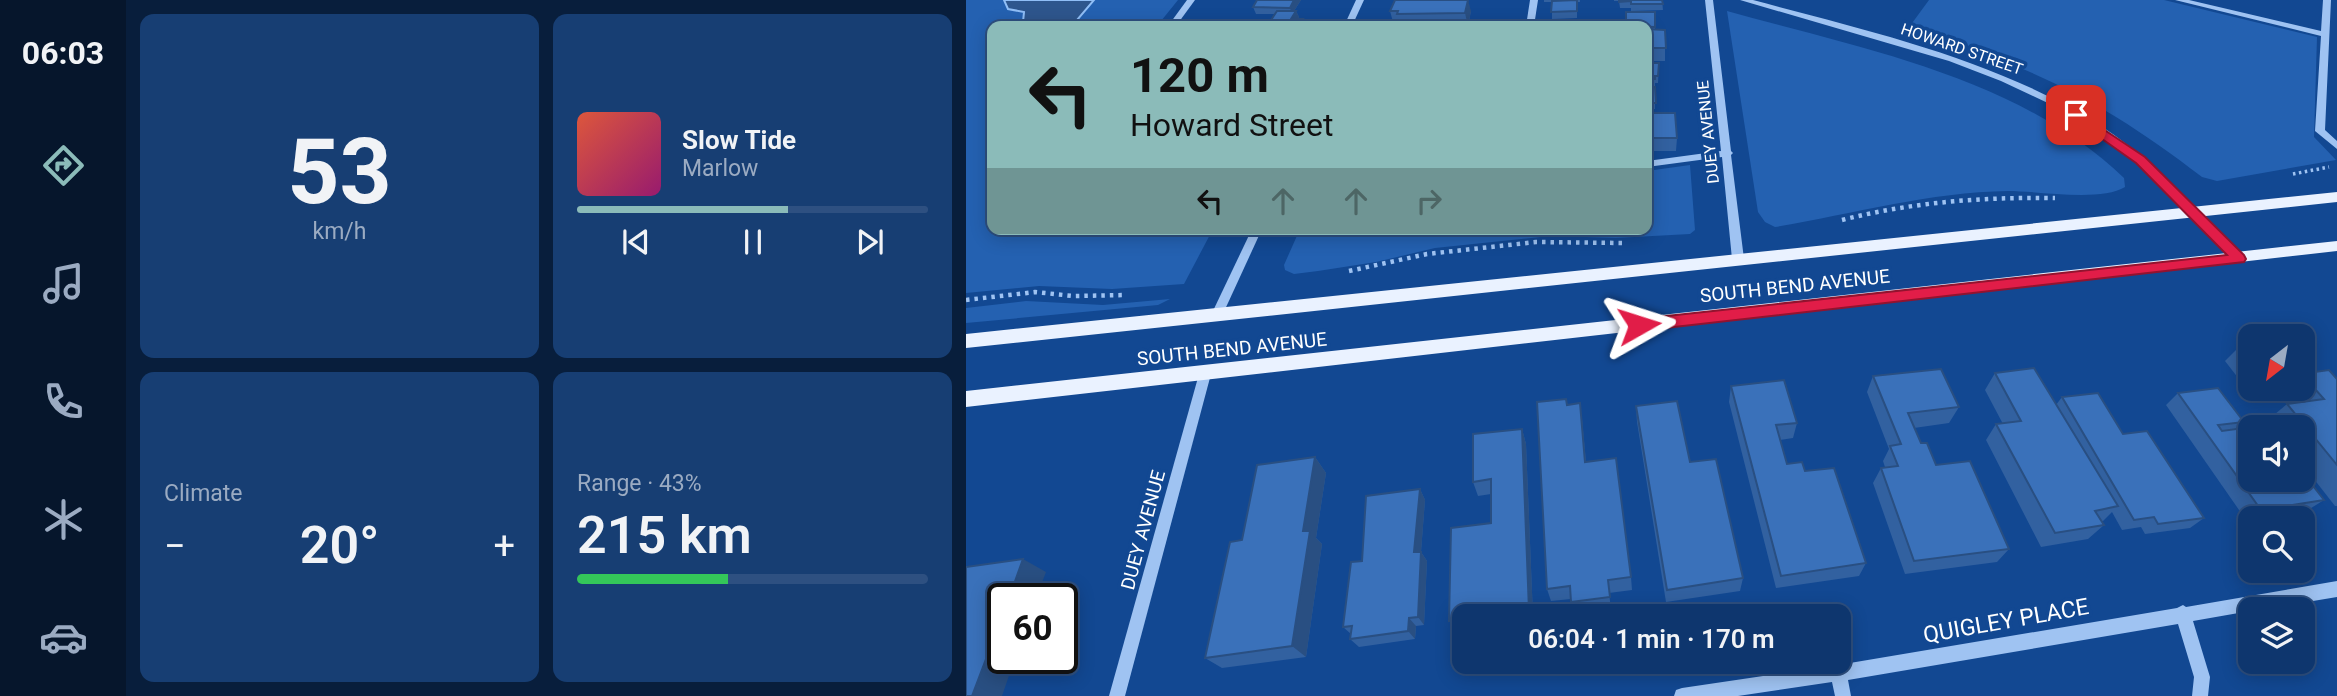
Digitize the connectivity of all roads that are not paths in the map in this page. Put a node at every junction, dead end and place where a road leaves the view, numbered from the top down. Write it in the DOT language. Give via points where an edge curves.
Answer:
graph roads {
  1 [pos="1191,0"];
  2 [pos="1360,0"];
  3 [pos="1534,0"];
  4 [pos="1709,0"];
  5 [pos="1744,0"];
  6 [pos="1793,0"];
  7 [pos="2179,0"];
  8 [pos="2327,0"];
  9 [pos="1783,11"];
  10 [pos="1176,21"];
  11 [pos="1351,21"];
  12 [pos="1531,21"];
  13 [pos="2325,34"];
  14 [pos="2337,146"];
  15 [pos="1728,153"];
  16 [pos="1652,163"];
  17 [pos="2337,197"];
  18 [pos="2192,212"];
  19 [pos="1254,235"];
  20 [pos="2337,246"];
  21 [pos="1738,259"];
  22 [pos="2239,259"];
  23 [pos="1218,313"];
  24 [pos="966,341"];
  25 [pos="1205,374"];
  26 [pos="966,399"];
  27 [pos="2337,589"];
  28 [pos="2183,613"];
  29 [pos="1851,671"];
  30 [pos="1831,674"];
  31 [pos="1838,674"];
  32 [pos="1117,696"];
  33 [pos="1682,696"];
  34 [pos="1843,696"];
  35 [pos="2200,696"];
  1 -- 10 [label="street"];
  2 -- 11 [label="street"];
  3 -- 12 [label="street"];
  4 -- 15 [label="street, DUEY AVENUE"];
  5 -- 9 [label="street, HOWARD STREET"];
  6 -- 9 [label="street"];
  7 -- 13 [label="street"];
  8 -- 13 [label="street"];
  9 -- 18 [label="street, HOWARD STREET" via="1951,59 2017,85 2076,115 2140,160"];
  13 -- 14 [label="street" via="2320,131"];
  15 -- 16 [label="street"];
  15 -- 21 [label="street, DUEY AVENUE"];
  17 -- 18 [label="main road, SOUTH BEND AVENUE"];
  18 -- 21 [label="main road, SOUTH BEND AVENUE"];
  18 -- 22 [label="street, HOWARD STREET"];
  19 -- 23 [label="street"];
  20 -- 22 [label="main road, SOUTH BEND AVENUE"];
  21 -- 23 [label="main road, SOUTH BEND AVENUE"];
  22 -- 25 [label="main road, SOUTH BEND AVENUE"];
  23 -- 24 [label="main road, SOUTH BEND AVENUE"];
  25 -- 26 [label="main road, SOUTH BEND AVENUE"];
  25 -- 32 [label="street, DUEY AVENUE"];
  27 -- 28 [label="street, QUIGLEY PLACE"];
  28 -- 29 [label="street, QUIGLEY PLACE"];
  28 -- 35 [label="street" via="2202,677"];
  30 -- 33 [label="street, QUIGLEY PLACE"];
  31 -- 34 [label="street"];
}
